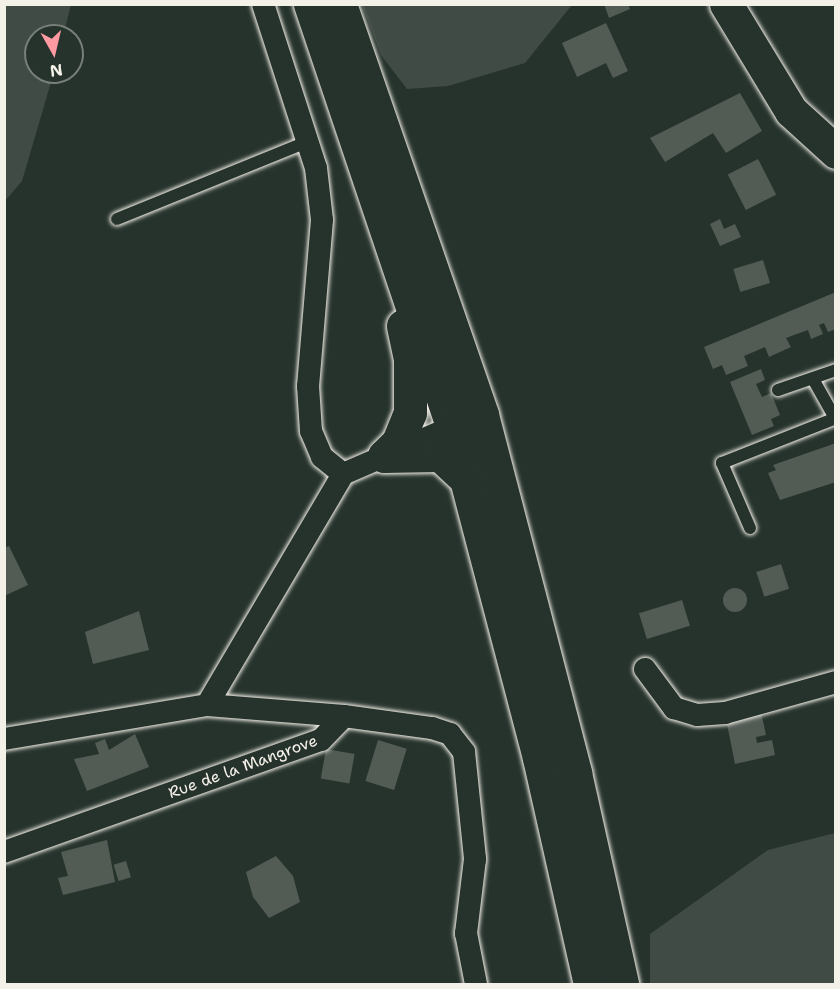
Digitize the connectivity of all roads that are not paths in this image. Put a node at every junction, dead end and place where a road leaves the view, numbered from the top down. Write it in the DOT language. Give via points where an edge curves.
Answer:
graph roads {
  1 [pos="263,4"];
  2 [pos="310,4"];
  3 [pos="340,4"];
  4 [pos="726,4"];
  5 [pos="309,141"];
  6 [pos="836,152"];
  7 [pos="369,169"];
  8 [pos="117,219"];
  9 [pos="836,370"];
  10 [pos="813,379"];
  11 [pos="778,390"];
  12 [pos="835,418"];
  13 [pos="456,425"];
  14 [pos="384,456"];
  15 [pos="343,474"];
  16 [pos="468,481"];
  17 [pos="750,528"];
  18 [pos="645,669"];
  19 [pos="836,682"];
  20 [pos="207,705"];
  21 [pos="344,716"];
  22 [pos="4,739"];
  23 [pos="4,852"];
  24 [pos="476,984"];
  25 [pos="590,984"];
  26 [pos="622,984"];
  1 -- 5 [label="street"];
  2 -- 7 [label="main road"];
  3 -- 13 [label="main road"];
  4 -- 6 [label="main road" via="791,111"];
  5 -- 8 [label="lane"];
  5 -- 15 [label="street" via="322,220 308,386 311,431 322,457"];
  7 -- 13 [label="main road"];
  7 -- 14 [label="main road" via="412,390 405,429"];
  9 -- 10 [label="lane"];
  10 -- 11 [label="lane"];
  10 -- 12 [label="lane"];
  12 -- 17 [label="lane" via="722,463"];
  13 -- 14 [label="street"];
  13 -- 16 [label="main road"];
  13 -- 26 [label="main road" via="573,762"];
  14 -- 15 [label="street"];
  14 -- 16 [label="main road" via="440,455"];
  15 -- 20 [label="street"];
  16 -- 25 [label="main road"];
  18 -- 19 [label="street" via="674,708 697,715 725,713"];
  20 -- 21 [label="street, Rue de la Mangrove"];
  20 -- 22 [label="street, Rue de la Mangrove"];
  21 -- 23 [label="street, Rue de la Mangrove" via="321,740"];
  21 -- 24 [label="street" via="432,728 450,734 464,752 475,859 466,933"];
}
